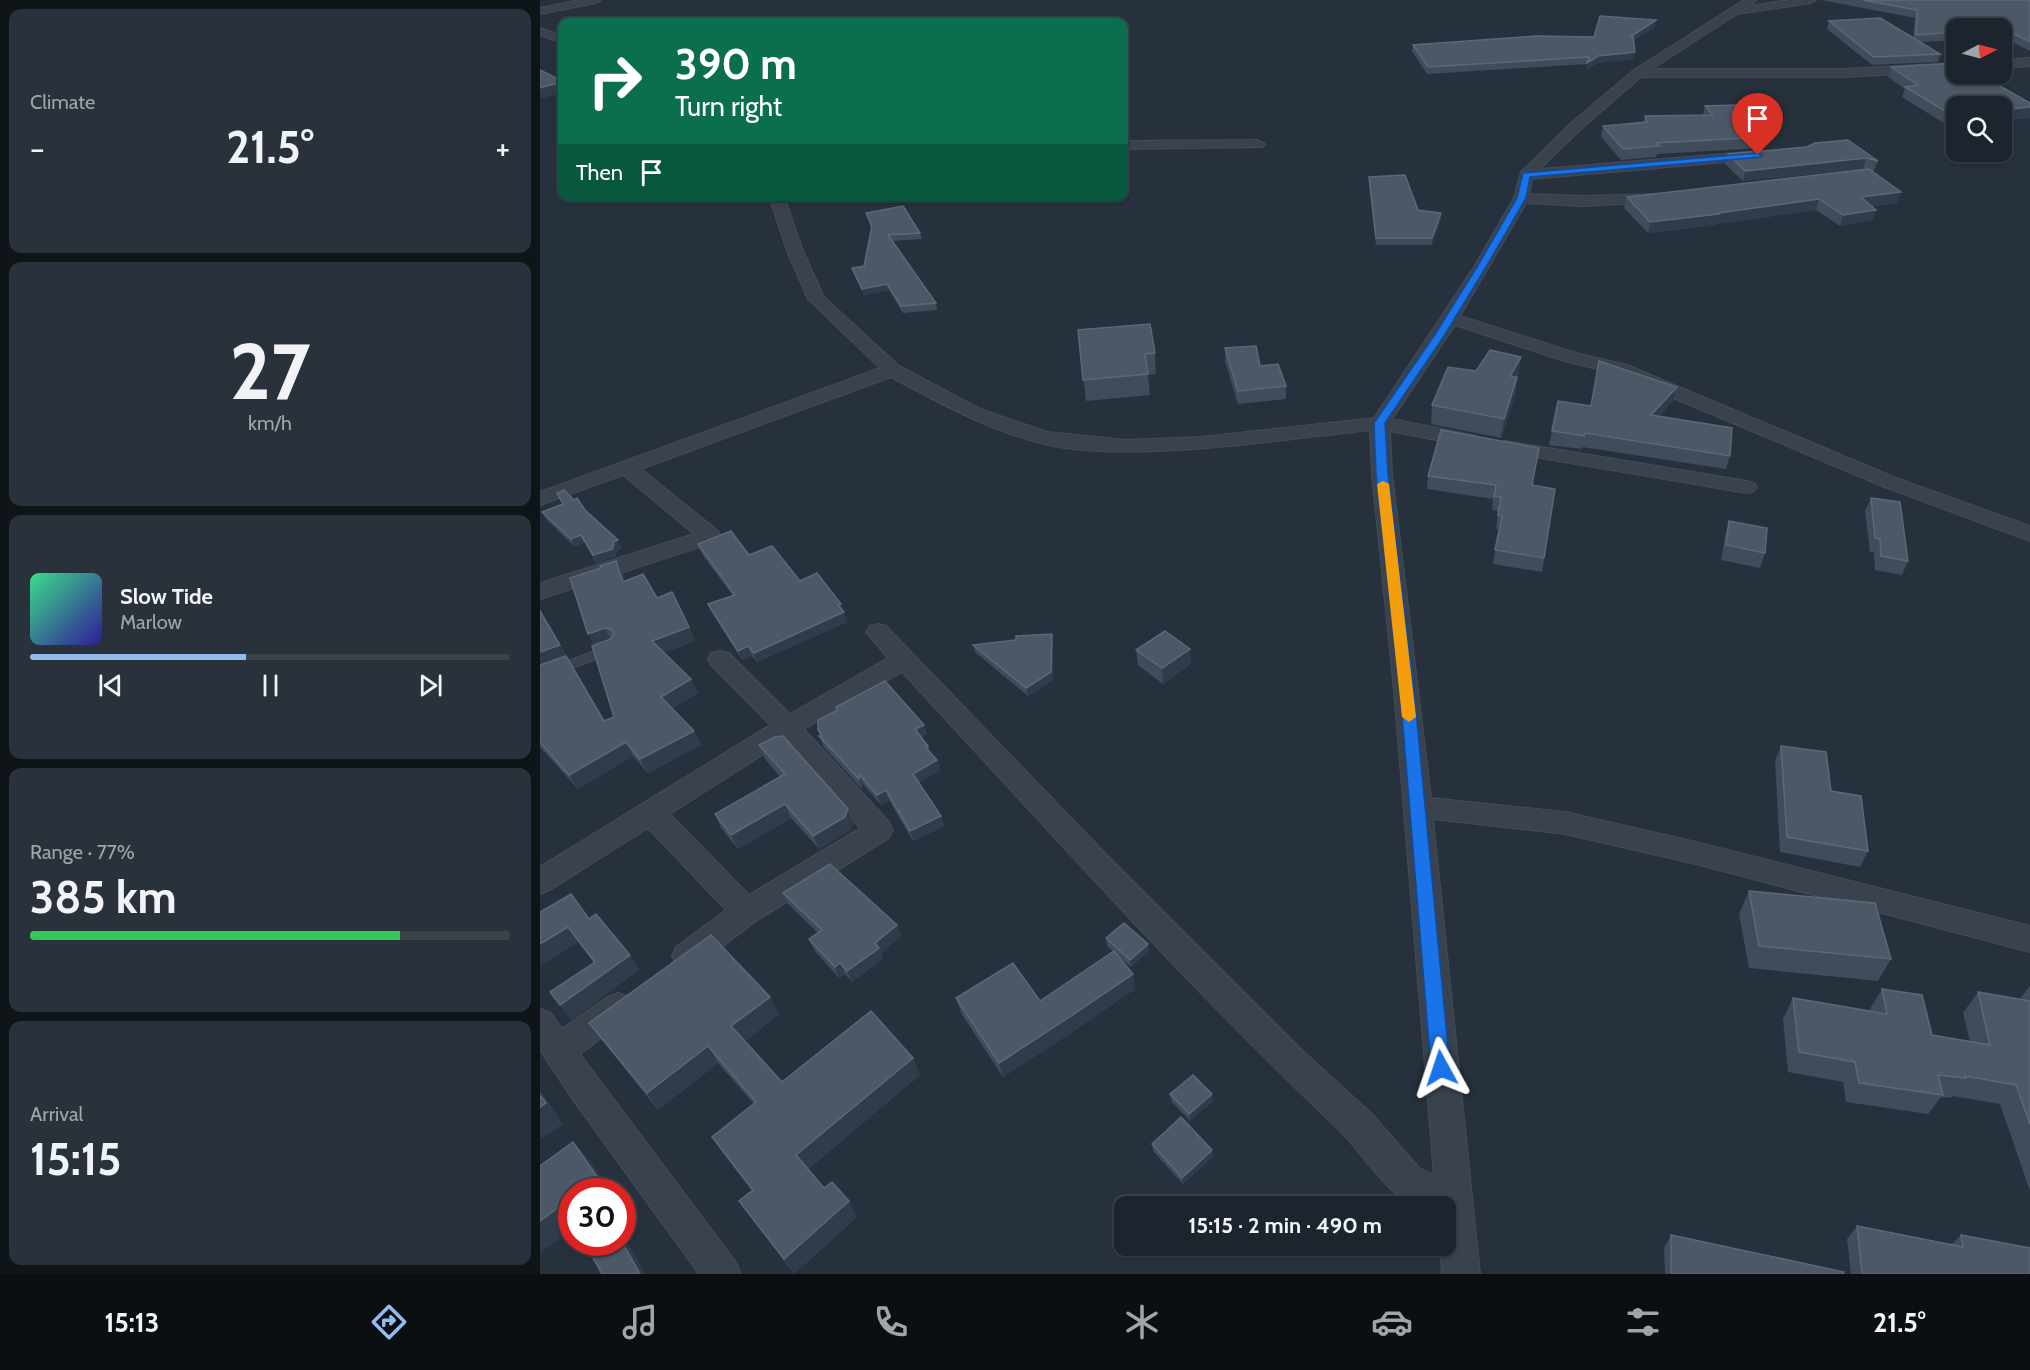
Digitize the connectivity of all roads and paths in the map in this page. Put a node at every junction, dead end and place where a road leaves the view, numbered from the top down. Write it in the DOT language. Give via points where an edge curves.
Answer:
graph roads {
  1 [pos="596,0"];
  2 [pos="1751,0"];
  3 [pos="1811,0"];
  4 [pos="540,11"];
  5 [pos="1732,12"];
  6 [pos="540,31"];
  7 [pos="558,38"];
  8 [pos="2030,62"];
  9 [pos="2012,63"];
  10 [pos="2016,63"];
  11 [pos="1946,68"];
  12 [pos="2030,71"];
  13 [pos="1638,73"];
  14 [pos="1258,144"];
  15 [pos="1128,145"];
  16 [pos="1770,154"];
  17 [pos="1526,175"];
  18 [pos="1677,197"];
  19 [pos="1521,198"];
  20 [pos="778,201"];
  21 [pos="1450,318"];
  22 [pos="892,370"];
  23 [pos="1380,423"];
  24 [pos="627,468"];
  25 [pos="1747,487"];
  26 [pos="540,499"];
  27 [pos="2030,534"];
  28 [pos="540,591"];
  29 [pos="878,632"];
  30 [pos="613,648"];
  31 [pos="720,659"];
  32 [pos="904,660"];
  33 [pos="540,676"];
  34 [pos="787,727"];
  35 [pos="1417,807"];
  36 [pos="652,814"];
  37 [pos="540,882"];
  38 [pos="746,912"];
  39 [pos="2030,939"];
  40 [pos="540,1023"];
  41 [pos="559,1050"];
  42 [pos="1440,1196"];
  43 [pos="1452,1196"];
  44 [pos="1456,1229"];
  45 [pos="722,1274"];
  46 [pos="1461,1274"];
  1 -- 4 [label="street"];
  2 -- 5 [label="street"];
  3 -- 5 [label="street"];
  5 -- 13 [label="street"];
  6 -- 7 [label="street"];
  8 -- 10 [label="street"];
  9 -- 10 [label="street"];
  10 -- 12 [label="street"];
  11 -- 13 [label="street" via="1843,73"];
  13 -- 17 [label="street"];
  14 -- 15 [label="street"];
  16 -- 17 [label="street"];
  17 -- 19 [label="street"];
  18 -- 19 [label="street" via="1622,201"];
  19 -- 21 [label="street"];
  20 -- 22 [label="street" via="817,299"];
  21 -- 23 [label="street"];
  21 -- 27 [label="street" via="1620,369 1889,482"];
  22 -- 23 [label="street" via="1000,423 1044,438 1090,444 1202,443"];
  22 -- 24 [label="street"];
  23 -- 25 [label="street"];
  23 -- 35 [label="street"];
  24 -- 26 [label="street"];
  24 -- 28 [label="street" via="710,536"];
  29 -- 32 [label="street"];
  30 -- 33 [label="lane"];
  31 -- 34 [label="street"];
  32 -- 34 [label="street"];
  32 -- 42 [label="street" via="1292,1063 1360,1126 1408,1181"];
  34 -- 36 [label="street"];
  34 -- 38 [label="street" via="879,830"];
  35 -- 39 [label="street" via="1565,822"];
  35 -- 43 [label="street"];
  36 -- 37 [label="street"];
  36 -- 38 [label="street"];
  38 -- 41 [label="street"];
  40 -- 41 [label="street"];
  41 -- 45 [label="street"];
  44 -- 46 [label="street"];
}
